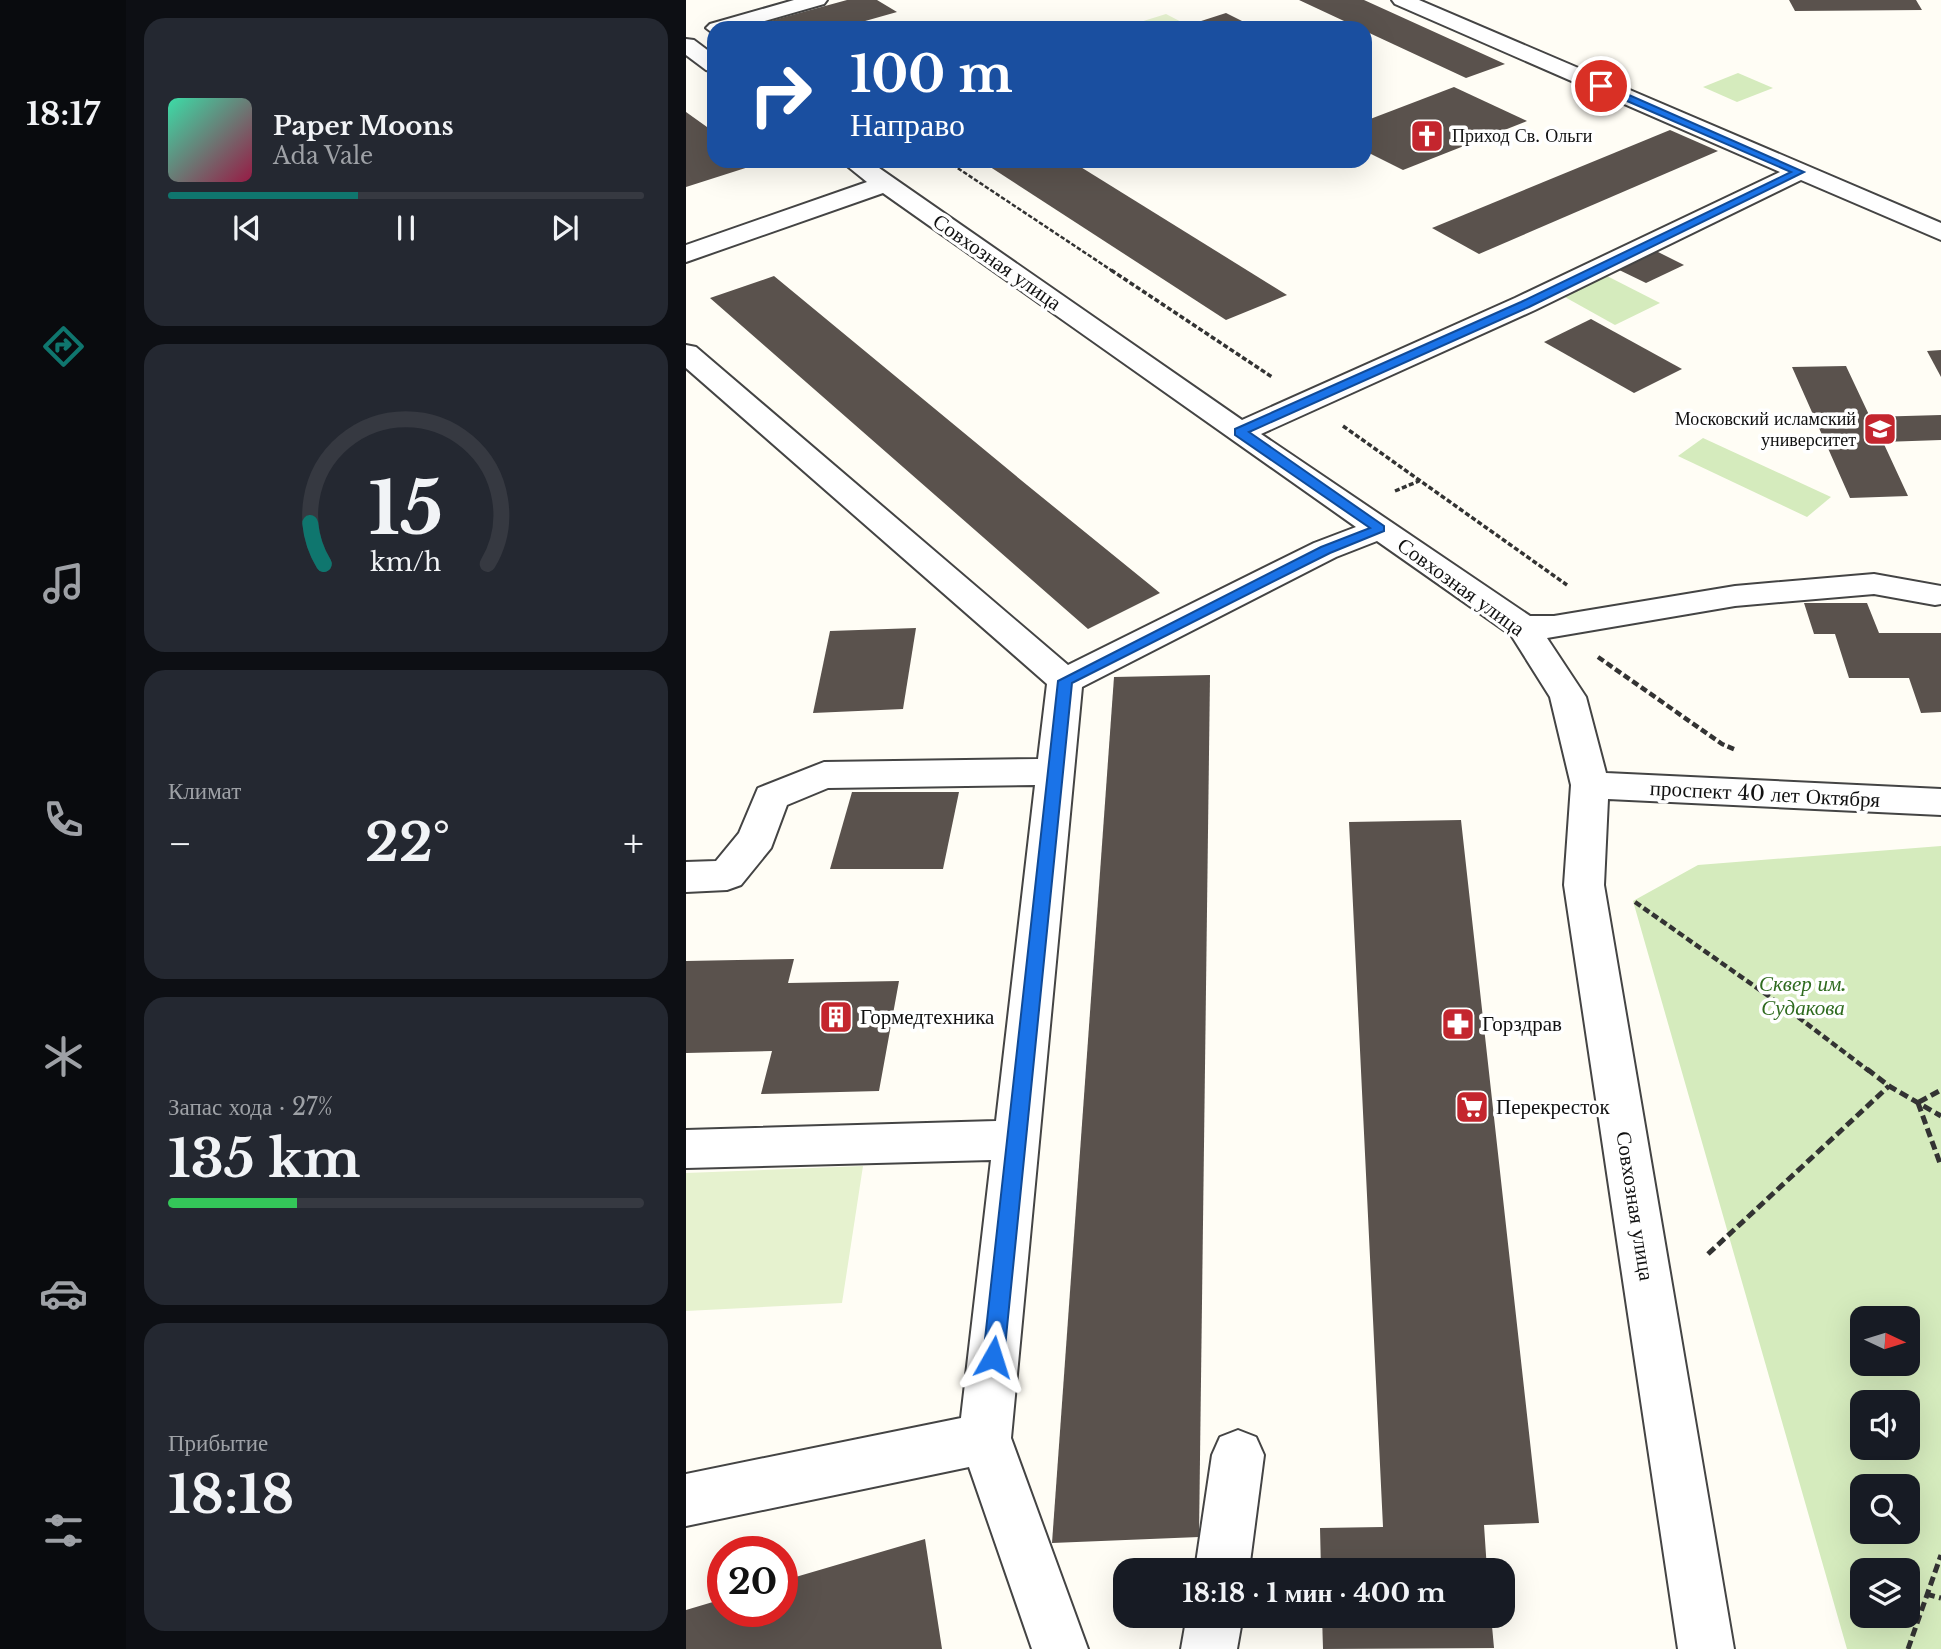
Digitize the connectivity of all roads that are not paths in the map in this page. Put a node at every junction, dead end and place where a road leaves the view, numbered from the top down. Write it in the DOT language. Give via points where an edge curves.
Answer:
graph roads {
  1 [pos="817,0"];
  2 [pos="1402,0"];
  3 [pos="741,21"];
  4 [pos="707,31"];
  5 [pos="686,37"];
  6 [pos="686,45"];
  7 [pos="707,60"];
  8 [pos="863,168"];
  9 [pos="1799,172"];
  10 [pos="886,184"];
  11 [pos="1941,232"];
  12 [pos="686,254"];
  13 [pos="686,353"];
  14 [pos="1240,432"];
  15 [pos="1380,528"];
  16 [pos="1936,595"];
  17 [pos="1539,627"];
  18 [pos="1065,681"];
  19 [pos="1057,772"];
  20 [pos="1590,785"];
  21 [pos="1941,802"];
  22 [pos="686,877"];
  23 [pos="1015,1140"];
  24 [pos="686,1149"];
  25 [pos="985,1438"];
  26 [pos="1238,1455"];
  27 [pos="686,1500"];
  28 [pos="1224,1558"];
  29 [pos="1213,1628"];
  30 [pos="1060,1649"];
  31 [pos="1209,1649"];
  32 [pos="1706,1649"];
  1 -- 3 [label="street"];
  2 -- 9 [label="street"];
  4 -- 5 [label="street"];
  6 -- 7 [label="street"];
  8 -- 10 [label="street, Совхозная улица"];
  9 -- 11 [label="street"];
  9 -- 14 [label="street" via="1525,304"];
  10 -- 12 [label="street"];
  10 -- 14 [label="street, Совхозная улица"];
  13 -- 18 [label="street"];
  14 -- 15 [label="street, Совхозная улица"];
  15 -- 17 [label="street, Совхозная улица"];
  15 -- 18 [label="street" via="1325,550"];
  16 -- 17 [label="street" via="1874,584 1735,596"];
  17 -- 20 [label="street, Совхозная улица" via="1568,697"];
  18 -- 19 [label="street"];
  19 -- 22 [label="street" via="824,775 771,797 757,838 727,875"];
  19 -- 23 [label="street"];
  20 -- 21 [label="street, проспект 40 лет Октября"];
  20 -- 32 [label="street, Совхозная улица" via="1584,885"];
  23 -- 24 [label="street"];
  23 -- 25 [label="street"];
  25 -- 27 [label="street"];
  25 -- 30 [label="street"];
  26 -- 28 [label="street"];
  29 -- 31 [label="street"];
}
